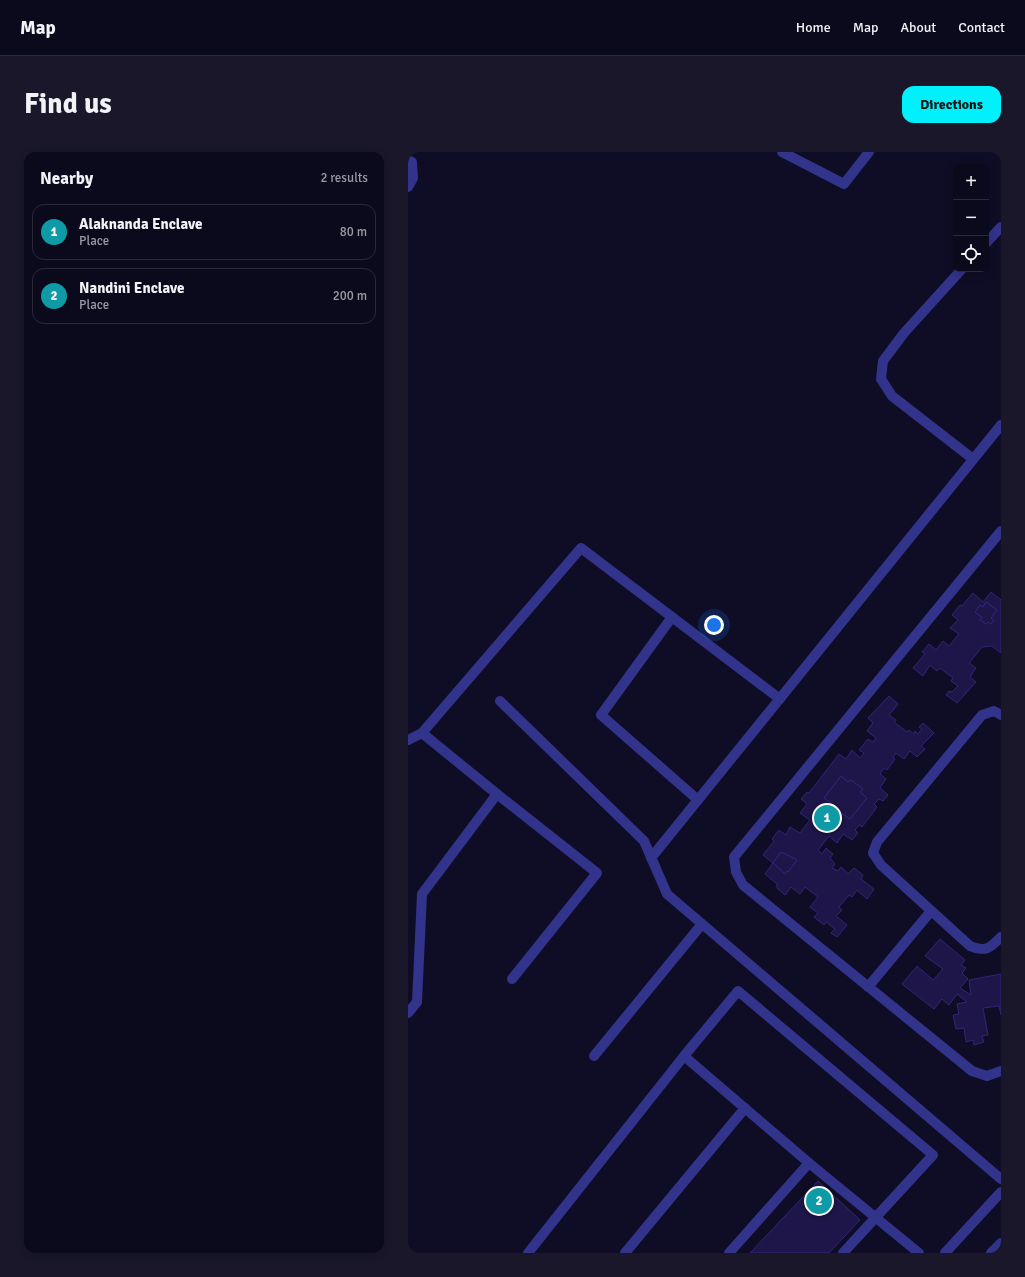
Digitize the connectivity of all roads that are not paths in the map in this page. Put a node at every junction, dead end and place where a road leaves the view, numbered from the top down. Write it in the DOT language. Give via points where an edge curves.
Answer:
graph roads {
  1 [pos="782,152"];
  2 [pos="869,152"];
  3 [pos="408,160"];
  4 [pos="408,186"];
  5 [pos="1001,227"];
  6 [pos="989,240"];
  7 [pos="959,272"];
  8 [pos="1001,425"];
  9 [pos="973,459"];
  10 [pos="1001,532"];
  11 [pos="672,617"];
  12 [pos="780,699"];
  13 [pos="500,701"];
  14 [pos="1001,715"];
  15 [pos="422,732"];
  16 [pos="408,740"];
  17 [pos="497,794"];
  18 [pos="698,800"];
  19 [pos="651,858"];
  20 [pos="932,912"];
  21 [pos="702,924"];
  22 [pos="1001,937"];
  23 [pos="512,979"];
  24 [pos="868,987"];
  25 [pos="408,1013"];
  26 [pos="594,1056"];
  27 [pos="684,1056"];
  28 [pos="1001,1071"];
  29 [pos="745,1108"];
  30 [pos="809,1163"];
  31 [pos="1001,1179"];
  32 [pos="1001,1192"];
  33 [pos="876,1217"];
  34 [pos="1001,1243"];
  35 [pos="528,1253"];
  36 [pos="625,1253"];
  37 [pos="729,1253"];
  38 [pos="843,1253"];
  39 [pos="919,1253"];
  40 [pos="945,1253"];
  41 [pos="991,1253"];
  1 -- 2 [label="street" via="844,184"];
  3 -- 4 [label="street" via="412,162 413,178"];
  5 -- 6 [label="street"];
  7 -- 9 [label="street" via="904,333 883,361 881,379 892,396"];
  8 -- 9 [label="street"];
  9 -- 12 [label="street"];
  10 -- 24 [label="street" via="734,857 736,872 743,886"];
  11 -- 12 [label="street"];
  11 -- 15 [label="street" via="581,548"];
  11 -- 18 [label="street" via="601,715"];
  12 -- 18 [label="street"];
  13 -- 19 [label="street" via="644,842"];
  14 -- 20 [label="street" via="994,711 982,715 877,842 873,853 881,865"];
  15 -- 16 [label="street"];
  15 -- 17 [label="street"];
  17 -- 23 [label="street" via="597,873"];
  17 -- 25 [label="street" via="422,894 417,1002"];
  18 -- 19 [label="street"];
  19 -- 21 [label="street" via="667,894"];
  20 -- 22 [label="street" via="970,946 981,950 991,947"];
  20 -- 24 [label="street"];
  21 -- 26 [label="street"];
  21 -- 31 [label="street"];
  24 -- 28 [label="street" via="972,1071 987,1076"];
  27 -- 29 [label="street"];
  27 -- 33 [label="street" via="738,991 933,1155"];
  27 -- 35 [label="street"];
  29 -- 30 [label="street"];
  29 -- 36 [label="street"];
  30 -- 33 [label="street"];
  30 -- 37 [label="street"];
  32 -- 40 [label="street"];
  33 -- 38 [label="street"];
  33 -- 39 [label="street"];
  34 -- 41 [label="street"];
}
